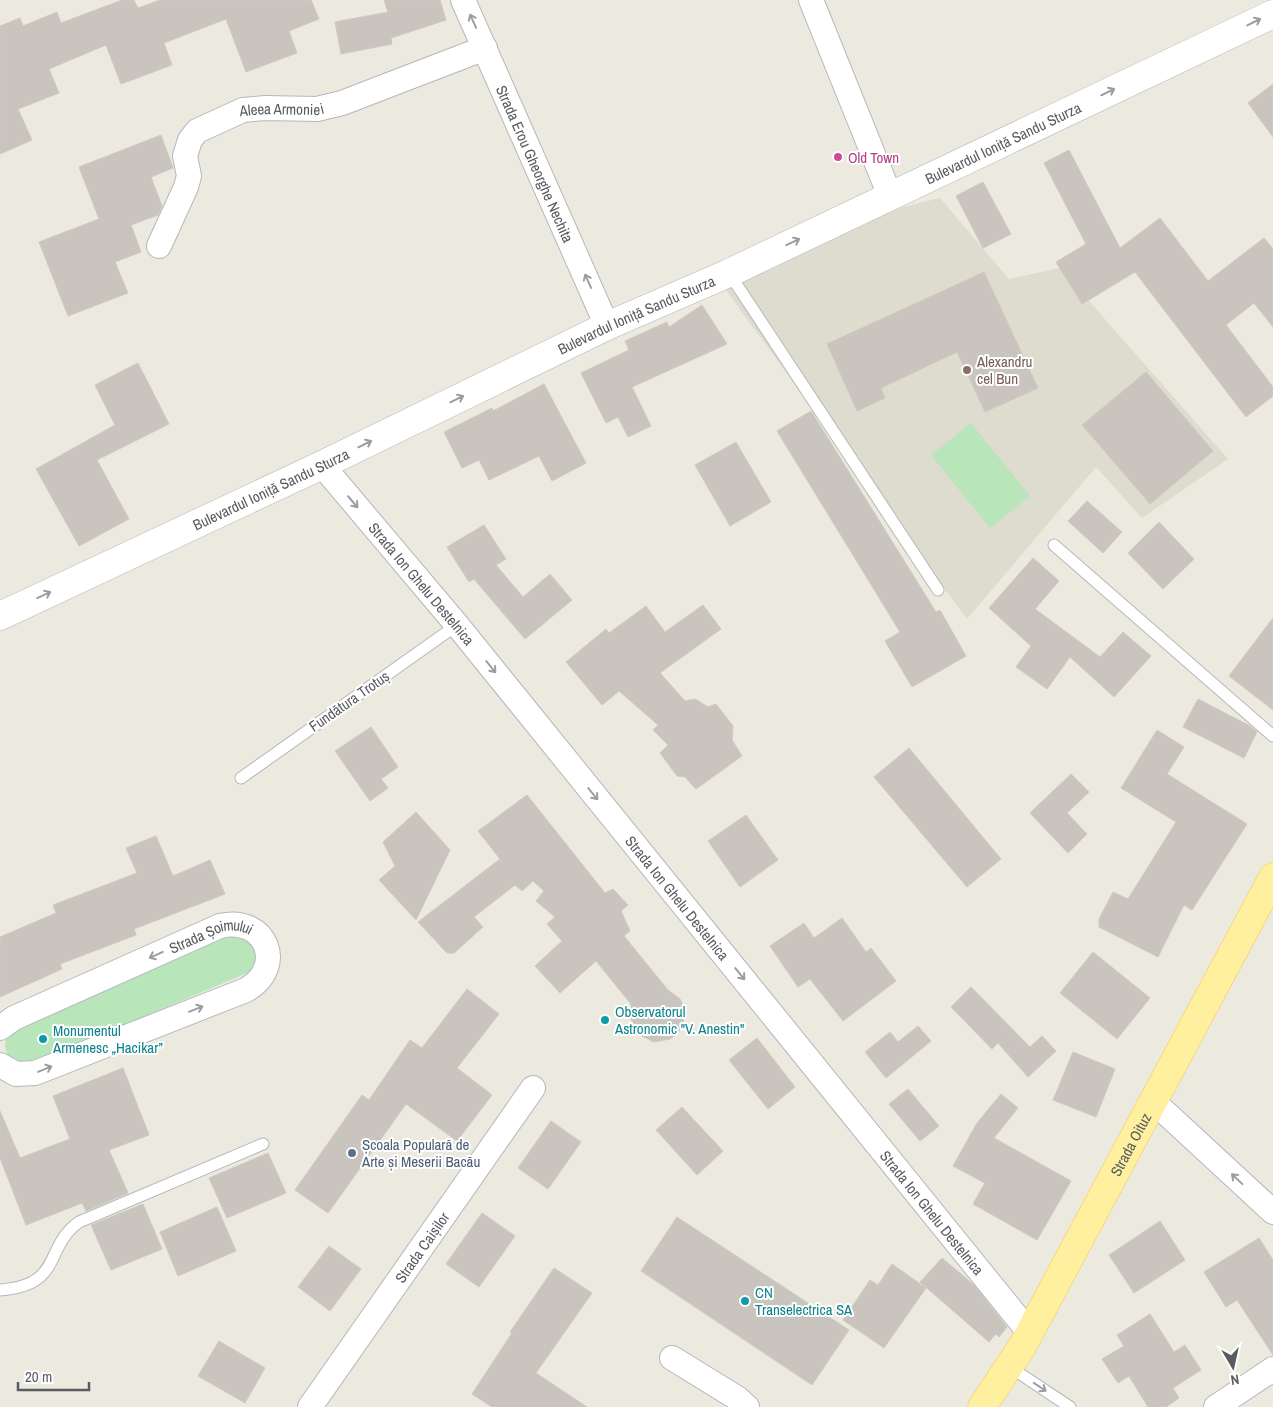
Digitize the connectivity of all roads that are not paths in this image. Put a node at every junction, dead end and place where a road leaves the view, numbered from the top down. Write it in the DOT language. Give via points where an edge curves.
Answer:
graph roads {
  1 [pos="463,0"];
  2 [pos="811,0"];
  3 [pos="1273,14"];
  4 [pos="485,48"];
  5 [pos="890,196"];
  6 [pos="159,246"];
  7 [pos="729,273"];
  8 [pos="607,326"];
  9 [pos="322,465"];
  10 [pos="1054,546"];
  11 [pos="938,590"];
  12 [pos="0,616"];
  13 [pos="457,625"];
  14 [pos="1273,736"];
  15 [pos="241,778"];
  16 [pos="1273,877"];
  17 [pos="0,1028"];
  18 [pos="0,1066"];
  19 [pos="533,1088"];
  20 [pos="1154,1102"];
  21 [pos="263,1144"];
  22 [pos="1273,1212"];
  23 [pos="0,1290"];
  24 [pos="1029,1332"];
  25 [pos="672,1358"];
  26 [pos="1010,1367"];
  27 [pos="1273,1369"];
  28 [pos="310,1407"];
  29 [pos="746,1407"];
  30 [pos="982,1407"];
  31 [pos="1070,1407"];
  32 [pos="1216,1407"];
  4 -- 1 [label="street, Strada Erou Gheorghe Nechita, one-way"];
  2 -- 5 [label="street"];
  5 -- 3 [label="street, Bulevardul Ioniță Sandu Sturza, one-way"];
  4 -- 6 [label="street, Aleea Armoniei" via="342,103 317,109 242,110 197,131 185,156 189,176 186,187"];
  8 -- 4 [label="street, Strada Erou Gheorghe Nechita, one-way"];
  7 -- 5 [label="street, Bulevardul Ioniță Sandu Sturza, one-way"];
  7 -- 8 [label="street, Bulevardul Ioniță Sandu Sturza"];
  7 -- 11 [label="lane"];
  9 -- 8 [label="street, Bulevardul Ioniță Sandu Sturza, one-way"];
  12 -- 9 [label="street, Bulevardul Ioniță Sandu Sturza, one-way"];
  9 -- 13 [label="street, Strada Ion Ghelu Destelnica, one-way"];
  10 -- 14 [label="lane"];
  13 -- 15 [label="lane, Fundătura Trotuș"];
  13 -- 24 [label="street, Strada Ion Ghelu Destelnica, one-way"];
  16 -- 20 [label="main road, Strada Oituz"];
  18 -- 17 [label="street, Strada Șoimului, one-way" via="16,1074 35,1073 246,990 255,985 266,968 267,948 254,930 244,925 220,926 14,1018"];
  19 -- 28 [label="street, Strada Caișilor"];
  22 -- 20 [label="street, one-way"];
  20 -- 24 [label="main road, Strada Oituz"];
  21 -- 23 [label="lane" via="79,1222 69,1230 42,1276 26,1285"];
  24 -- 26 [label="main road, Strada Oituz"];
  25 -- 29 [label="street" via="737,1398"];
  26 -- 30 [label="main road, Strada Oituz"];
  26 -- 31 [label="lane, one-way"];
  27 -- 32 [label="street"];
}
